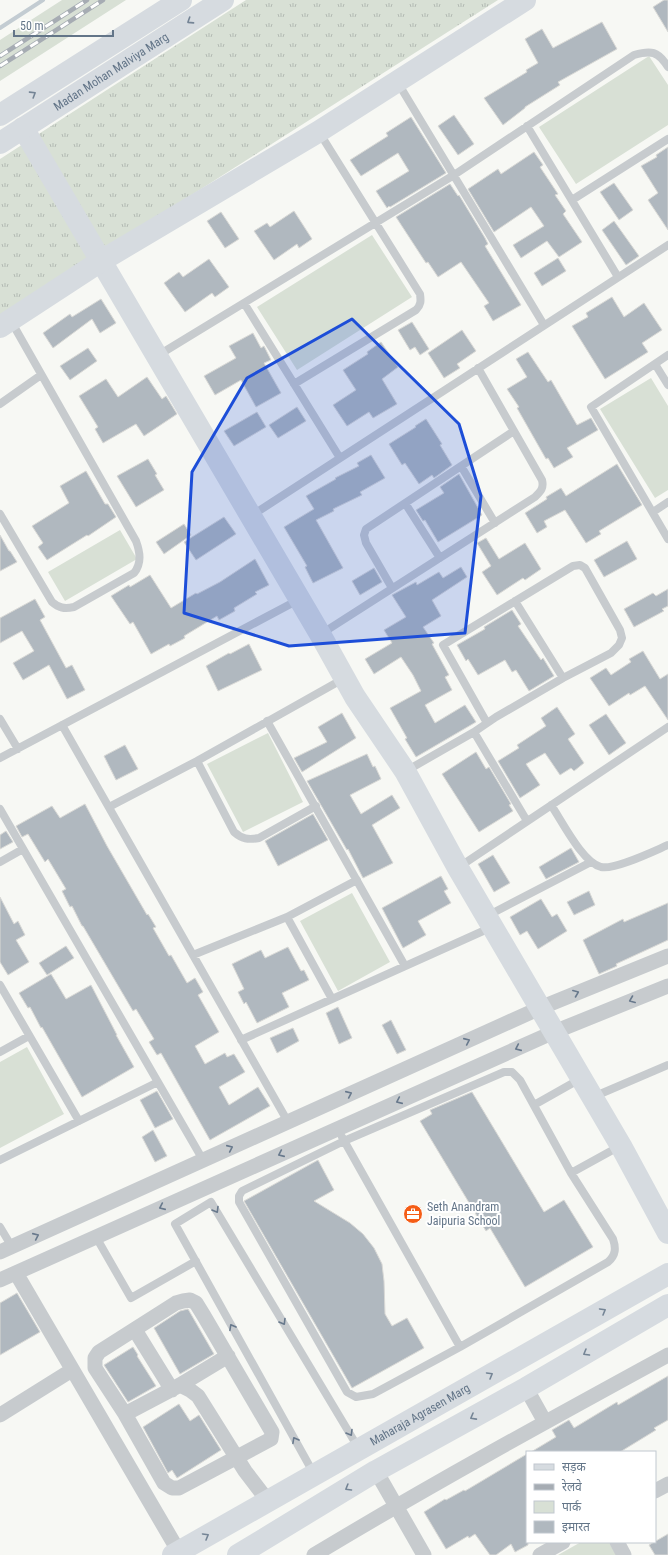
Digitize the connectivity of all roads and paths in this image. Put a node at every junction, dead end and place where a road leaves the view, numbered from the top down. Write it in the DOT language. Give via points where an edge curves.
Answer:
graph roads {
  1 [pos="180,0"];
  2 [pos="223,0"];
  3 [pos="525,0"];
  4 [pos="668,67"];
  5 [pos="397,82"];
  6 [pos="0,115"];
  7 [pos="527,126"];
  8 [pos="23,128"];
  9 [pos="318,132"];
  10 [pos="668,139"];
  11 [pos="0,143"];
  12 [pos="454,175"];
  13 [pos="572,200"];
  14 [pos="374,222"];
  15 [pos="668,245"];
  16 [pos="101,261"];
  17 [pos="618,277"];
  18 [pos="244,303"];
  19 [pos="5,324"];
  20 [pos="544,325"];
  21 [pos="668,355"];
  22 [pos="157,356"];
  23 [pos="656,364"];
  24 [pos="478,368"];
  25 [pos="41,375"];
  26 [pos="294,384"];
  27 [pos="668,385"];
  28 [pos="0,404"];
  29 [pos="514,431"];
  30 [pos="340,458"];
  31 [pos="461,466"];
  32 [pos="668,502"];
  33 [pos="405,503"];
  34 [pos="653,512"];
  35 [pos="0,514"];
  36 [pos="251,516"];
  37 [pos="495,523"];
  38 [pos="668,539"];
  39 [pos="440,558"];
  40 [pos="392,588"];
  41 [pos="300,599"];
  42 [pos="515,601"];
  43 [pos="320,634"];
  44 [pos="344,678"];
  45 [pos="562,678"];
  46 [pos="0,719"];
  47 [pos="267,721"];
  48 [pos="487,723"];
  49 [pos="62,725"];
  50 [pos="668,727"];
  51 [pos="474,732"];
  52 [pos="18,749"];
  53 [pos="0,758"];
  54 [pos="197,761"];
  55 [pos="405,771"];
  56 [pos="551,805"];
  57 [pos="316,806"];
  58 [pos="109,807"];
  59 [pos="0,809"];
  60 [pos="527,822"];
  61 [pos="668,845"];
  62 [pos="23,849"];
  63 [pos="0,862"];
  64 [pos="591,862"];
  65 [pos="458,868"];
  66 [pos="357,880"];
  67 [pos="287,917"];
  68 [pos="489,922"];
  69 [pos="193,955"];
  70 [pos="668,956"];
  71 [pos="405,966"];
  72 [pos="0,985"];
  73 [pos="668,986"];
  74 [pos="332,999"];
  75 [pos="540,1008"];
  76 [pos="554,1032"];
  77 [pos="29,1036"];
  78 [pos="241,1040"];
  79 [pos="0,1052"];
  80 [pos="667,1069"];
  81 [pos="581,1079"];
  82 [pos="158,1082"];
  83 [pos="592,1097"];
  84 [pos="534,1105"];
  85 [pos="79,1121"];
  86 [pos="288,1122"];
  87 [pos="341,1134"];
  88 [pos="621,1146"];
  89 [pos="0,1160"];
  90 [pos="203,1160"];
  91 [pos="571,1173"];
  92 [pos="0,1227"];
  93 [pos="668,1233"];
  94 [pos="96,1237"];
  95 [pos="6,1250"];
  96 [pos="196,1261"];
  97 [pos="16,1273"];
  98 [pos="668,1274"];
  99 [pos="0,1280"];
  100 [pos="668,1305"];
  101 [pos="135,1330"];
  102 [pos="460,1347"];
  103 [pos="668,1355"];
  104 [pos="228,1356"];
  105 [pos="72,1370"];
  106 [pos="176,1388"];
  107 [pos="526,1388"];
  108 [pos="125,1414"];
  109 [pos="0,1415"];
  110 [pos="545,1422"];
  111 [pos="359,1449"];
  112 [pos="236,1456"];
  113 [pos="376,1471"];
  114 [pos="314,1474"];
  115 [pos="668,1484"];
  116 [pos="656,1490"];
  117 [pos="268,1501"];
  118 [pos="396,1506"];
  119 [pos="561,1543"];
  120 [pos="618,1543"];
  121 [pos="176,1553"];
  122 [pos="238,1555"];
  123 [pos="314,1555"];
  124 [pos="424,1555"];
  125 [pos="541,1555"];
  126 [pos="624,1555"];
  6 -- 1 [label="street, Madan Mohan Malviya Marg, one-way"];
  2 -- 8 [label="street, Madan Mohan Malviya Marg, one-way"];
  3 -- 5 [label="street"];
  4 -- 7 [label="lane" via="657,54 647,52 634,55"];
  5 -- 9 [label="street"];
  5 -- 12 [label="lane"];
  7 -- 12 [label="lane"];
  7 -- 13 [label="lane"];
  8 -- 11 [label="street, Madan Mohan Malviya Marg"];
  8 -- 16 [label="street"];
  9 -- 14 [label="lane"];
  9 -- 16 [label="street"];
  10 -- 13 [label="lane"];
  12 -- 14 [label="lane"];
  12 -- 20 [label="lane"];
  13 -- 17 [label="lane"];
  14 -- 18 [label="lane"];
  14 -- 26 [label="lane" via="420,294 420,306"];
  15 -- 17 [label="lane"];
  16 -- 19 [label="street"];
  16 -- 22 [label="street"];
  17 -- 20 [label="lane"];
  18 -- 22 [label="lane"];
  18 -- 26 [label="lane"];
  19 -- 25 [label="lane"];
  20 -- 24 [label="lane"];
  21 -- 23 [label="lane"];
  22 -- 36 [label="street"];
  23 -- 27 [label="lane"];
  23 -- 34 [label="lane" via="591,406"];
  24 -- 29 [label="lane"];
  24 -- 30 [label="lane"];
  25 -- 28 [label="lane"];
  25 -- 35 [label="lane" via="136,541 140,558 138,568 134,573 74,607 58,607 52,602"];
  26 -- 30 [label="lane"];
  29 -- 31 [label="lane"];
  29 -- 37 [label="lane" via="543,486 535,497"];
  30 -- 36 [label="lane"];
  31 -- 33 [label="lane"];
  31 -- 37 [label="lane"];
  32 -- 34 [label="lane"];
  33 -- 39 [label="lane"];
  33 -- 40 [label="lane" via="366,529 364,535"];
  34 -- 38 [label="lane"];
  36 -- 41 [label="street"];
  37 -- 39 [label="lane"];
  39 -- 40 [label="lane"];
  40 -- 43 [label="lane"];
  41 -- 43 [label="street"];
  41 -- 49 [label="lane"];
  42 -- 45 [label="lane"];
  42 -- 45 [label="lane" via="573,566 580,565 585,568 622,638 619,645 610,653"];
  42 -- 48 [label="lane" via="443,646"];
  43 -- 44 [label="street"];
  44 -- 47 [label="lane"];
  44 -- 55 [label="street"];
  45 -- 48 [label="lane"];
  46 -- 52 [label="lane"];
  47 -- 54 [label="lane"];
  47 -- 57 [label="lane"];
  48 -- 51 [label="lane"];
  49 -- 52 [label="lane"];
  49 -- 58 [label="lane"];
  50 -- 56 [label="lane"];
  51 -- 55 [label="lane"];
  51 -- 60 [label="lane"];
  52 -- 53 [label="lane"];
  54 -- 57 [label="lane" via="234,832 241,837 250,840 259,838"];
  54 -- 58 [label="lane"];
  55 -- 65 [label="street"];
  56 -- 60 [label="lane"];
  56 -- 64 [label="lane"];
  57 -- 66 [label="lane"];
  58 -- 69 [label="lane"];
  59 -- 62 [label="lane"];
  60 -- 65 [label="lane"];
  61 -- 64 [label="lane" via="614,866 601,867"];
  62 -- 63 [label="lane"];
  62 -- 82 [label="lane"];
  64 -- 68 [label="lane"];
  65 -- 68 [label="street"];
  66 -- 67 [label="lane"];
  66 -- 71 [label="lane"];
  67 -- 69 [label="lane"];
  67 -- 74 [label="lane"];
  68 -- 71 [label="lane"];
  68 -- 75 [label="street"];
  69 -- 78 [label="lane"];
  75 -- 70 [label="street, one-way"];
  71 -- 74 [label="lane"];
  72 -- 77 [label="lane"];
  73 -- 76 [label="street, one-way"];
  74 -- 78 [label="lane"];
  75 -- 76 [label="street"];
  86 -- 75 [label="street, one-way"];
  76 -- 81 [label="street"];
  76 -- 87 [label="street, one-way"];
  77 -- 79 [label="lane"];
  77 -- 85 [label="lane"];
  78 -- 86 [label="lane"];
  80 -- 83 [label="lane"];
  81 -- 83 [label="street"];
  81 -- 84 [label="lane"];
  82 -- 85 [label="lane"];
  82 -- 90 [label="lane"];
  83 -- 88 [label="street"];
  84 -- 87 [label="lane" via="517,1076 512,1072 504,1072"];
  84 -- 91 [label="lane"];
  85 -- 89 [label="lane"];
  90 -- 86 [label="street, one-way"];
  87 -- 94 [label="street, one-way"];
  87 -- 102 [label="lane"];
  87 -- 102 [label="lane" via="242,1191 238,1196 239,1202 347,1392 356,1396 373,1394"];
  88 -- 91 [label="lane"];
  88 -- 93 [label="street"];
  95 -- 90 [label="street, one-way"];
  91 -- 102 [label="lane" via="613,1239 613,1258"];
  92 -- 95 [label="lane"];
  94 -- 96 [label="lane" via="131,1298"];
  94 -- 97 [label="street"];
  96 -- 111 [label="lane, one-way" via="175,1224 211,1202"];
  114 -- 96 [label="lane, one-way"];
  97 -- 99 [label="street"];
  97 -- 105 [label="street"];
  111 -- 98 [label="street, Maharaja Agrasen Marg, one-way"];
  100 -- 107 [label="street, one-way"];
  101 -- 104 [label="street" via="176,1303 190,1300 196,1303"];
  101 -- 106 [label="street"];
  101 -- 108 [label="street" via="99,1352 95,1358 95,1368"];
  103 -- 110 [label="street"];
  104 -- 106 [label="street"];
  104 -- 112 [label="street" via="272,1432 270,1439"];
  105 -- 109 [label="street"];
  105 -- 121 [label="street"];
  106 -- 108 [label="street"];
  106 -- 112 [label="street" via="190,1390 198,1396"];
  107 -- 110 [label="street"];
  107 -- 113 [label="street, one-way"];
  108 -- 112 [label="street" via="164,1483 172,1488 179,1488"];
  110 -- 118 [label="street"];
  111 -- 114 [label="street, Maharaja Agrasen Marg"];
  112 -- 117 [label="street"];
  113 -- 118 [label="street"];
  113 -- 122 [label="street, one-way"];
  114 -- 117 [label="street, Maharaja Agrasen Marg"];
  115 -- 116 [label="street"];
  121 -- 117 [label="street, Maharaja Agrasen Marg, one-way"];
  118 -- 123 [label="street"];
  118 -- 124 [label="street"];
  119 -- 125 [label="street"];
  120 -- 126 [label="street"];
}
